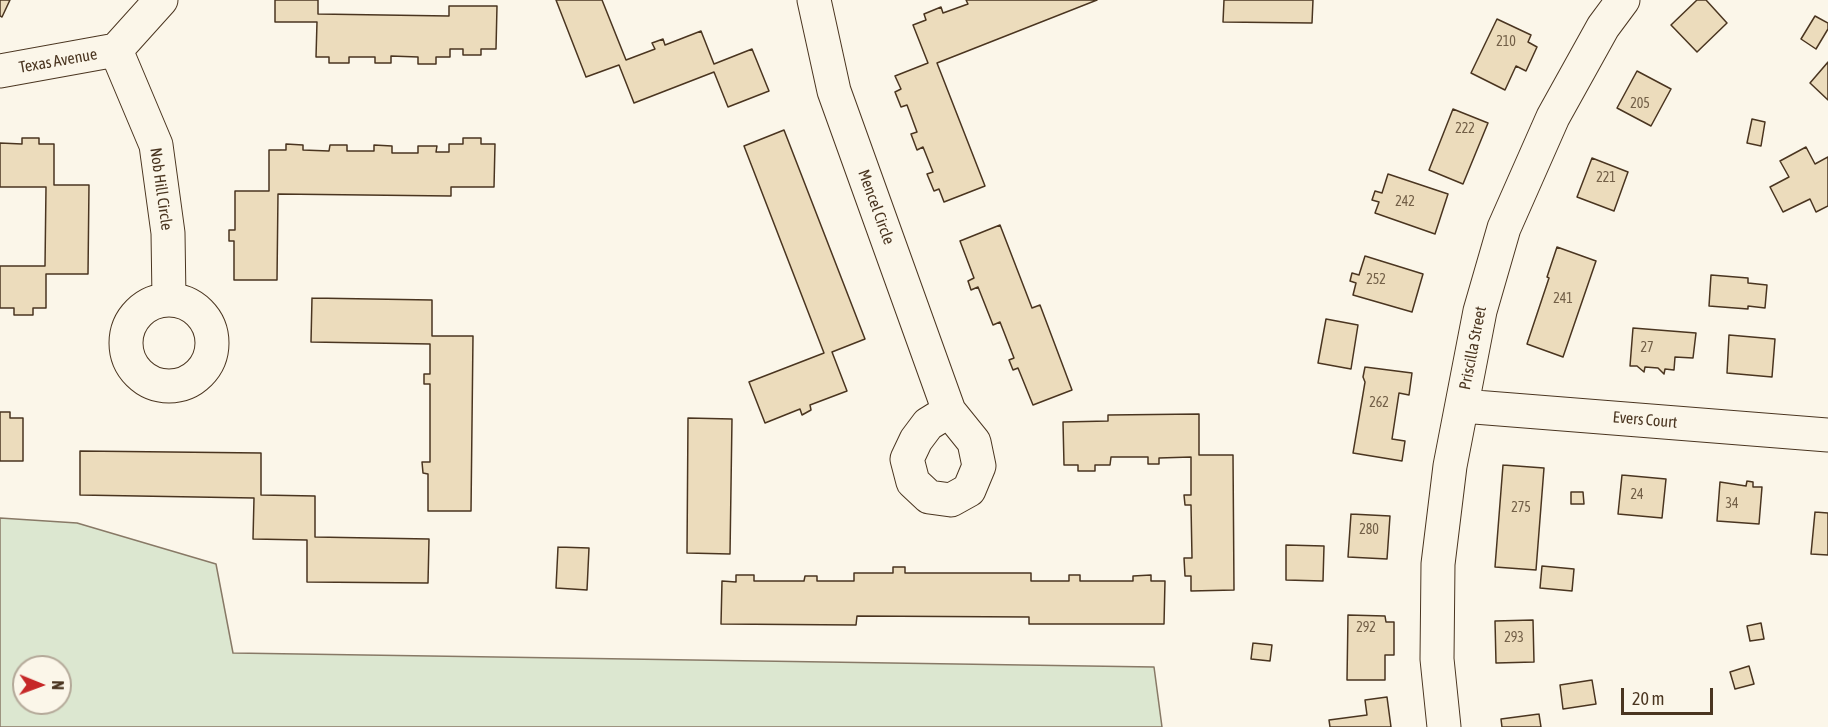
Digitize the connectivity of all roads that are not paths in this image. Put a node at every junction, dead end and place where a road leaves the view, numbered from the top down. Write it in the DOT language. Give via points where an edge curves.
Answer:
graph roads {
  1 [pos="161,0"];
  2 [pos="814,0"];
  3 [pos="1623,0"];
  4 [pos="116,50"];
  5 [pos="0,71"];
  6 [pos="169,299"];
  7 [pos="1462,406"];
  8 [pos="950,411"];
  9 [pos="1828,435"];
  10 [pos="1444,727"];
  1 -- 4 [label="street"];
  2 -- 8 [label="street, Mencel Circle" via="834,91"];
  3 -- 7 [label="street, Priscilla Street" via="1603,27 1553,117 1504,228 1480,311"];
  4 -- 5 [label="street, Texas Avenue"];
  4 -- 6 [label="street, Nob Hill Circle" via="156,145 168,233"];
  7 -- 9 [label="street, Evers Court"];
  7 -- 10 [label="street, Priscilla Street" via="1438,564 1437,659"];
}
